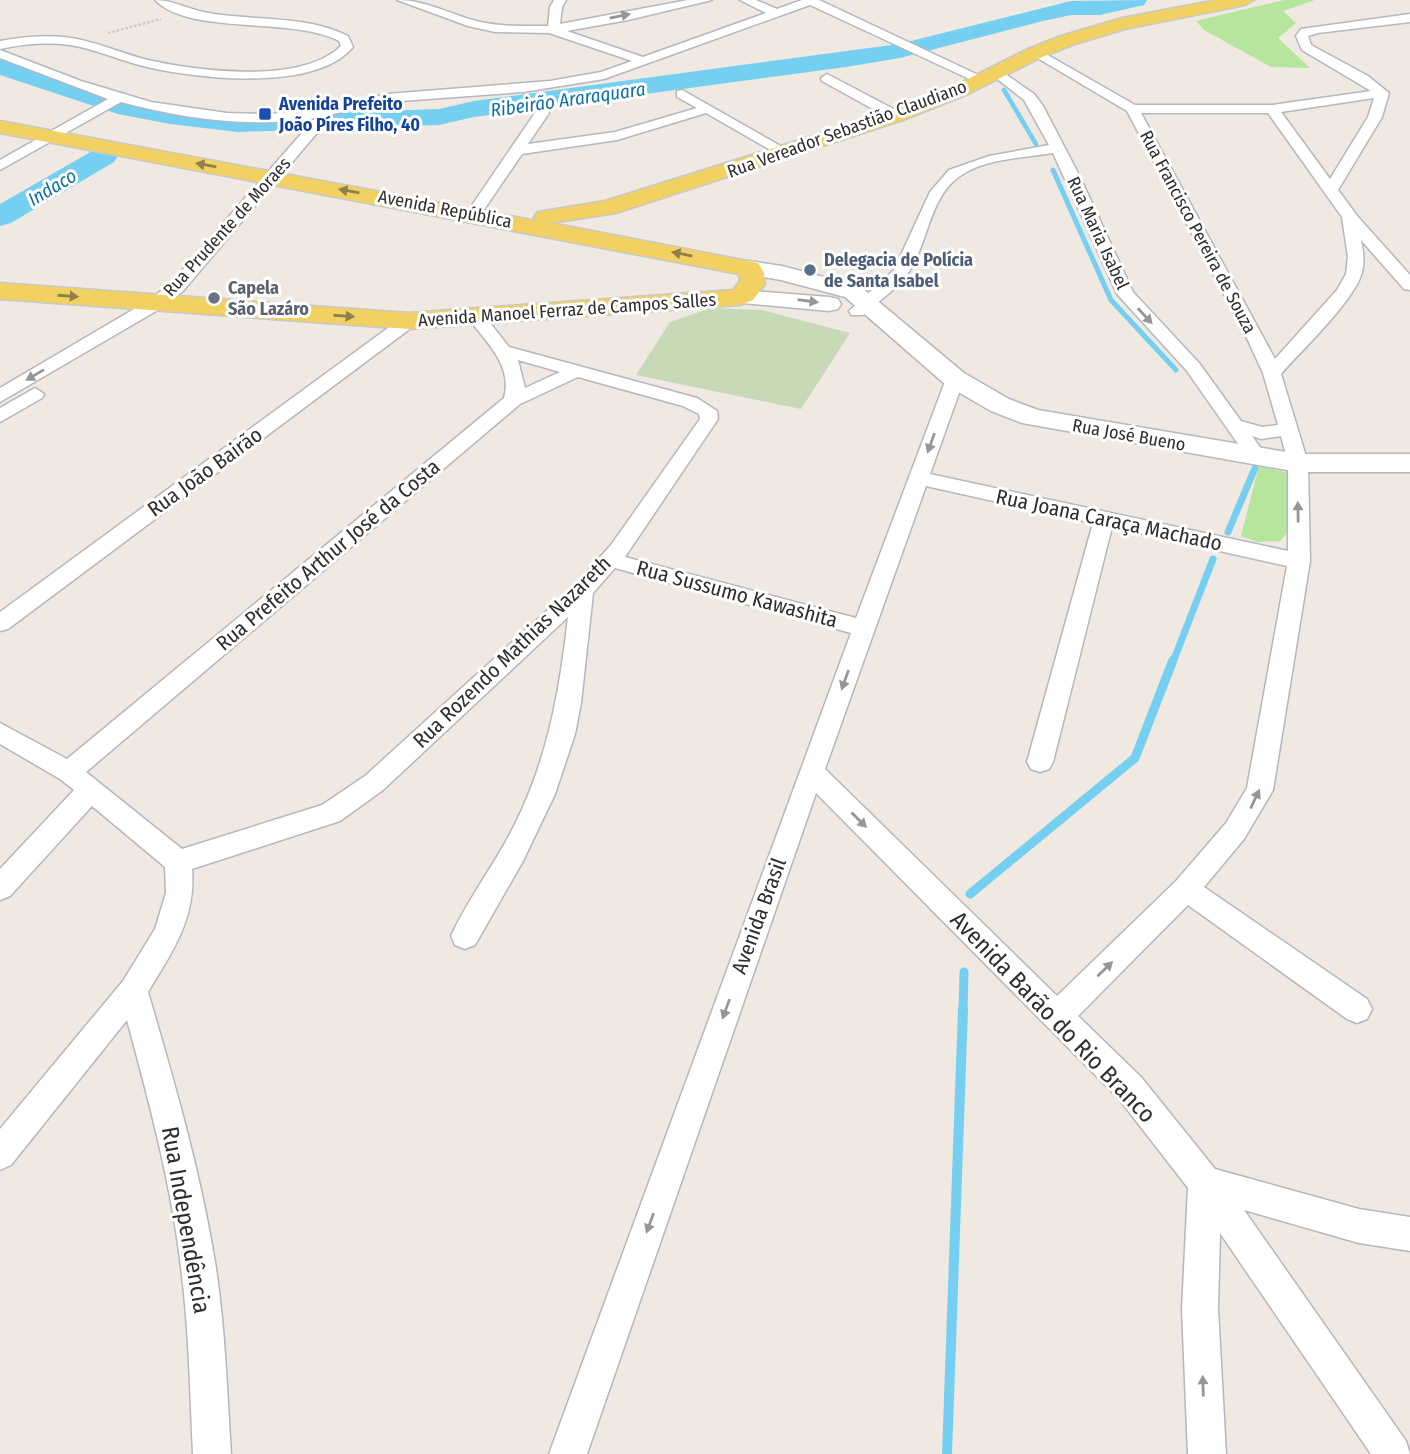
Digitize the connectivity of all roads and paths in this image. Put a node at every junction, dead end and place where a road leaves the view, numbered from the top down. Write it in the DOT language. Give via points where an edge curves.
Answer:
graph roads {
  1 [pos="161,0"];
  2 [pos="403,0"];
  3 [pos="560,0"];
  4 [pos="706,0"];
  5 [pos="746,0"];
  6 [pos="812,0"];
  7 [pos="1245,0"];
  8 [pos="185,13"];
  9 [pos="776,13"];
  10 [pos="1410,18"];
  11 [pos="1370,22"];
  12 [pos="553,30"];
  13 [pos="1400,34"];
  14 [pos="74,42"];
  15 [pos="0,45"];
  16 [pos="1035,53"];
  17 [pos="0,54"];
  18 [pos="641,60"];
  19 [pos="990,77"];
  20 [pos="827,78"];
  21 [pos="1382,93"];
  22 [pos="682,94"];
  23 [pos="114,101"];
  24 [pos="1272,108"];
  25 [pos="1132,109"];
  26 [pos="707,110"];
  27 [pos="542,113"];
  28 [pos="895,116"];
  29 [pos="323,119"];
  30 [pos="0,127"];
  31 [pos="52,137"];
  32 [pos="1059,148"];
  33 [pos="517,150"];
  34 [pos="786,153"];
  35 [pos="0,166"];
  36 [pos="273,178"];
  37 [pos="1332,190"];
  38 [pos="608,208"];
  39 [pos="474,214"];
  40 [pos="1350,217"];
  41 [pos="513,222"];
  42 [pos="598,237"];
  43 [pos="749,268"];
  44 [pos="1410,285"];
  45 [pos="0,291"];
  46 [pos="740,297"];
  47 [pos="165,303"];
  48 [pos="868,310"];
  49 [pos="477,318"];
  50 [pos="409,321"];
  51 [pos="503,351"];
  52 [pos="575,372"];
  53 [pos="1272,373"];
  54 [pos="955,379"];
  55 [pos="0,396"];
  56 [pos="513,400"];
  57 [pos="0,416"];
  58 [pos="1235,425"];
  59 [pos="1287,430"];
  60 [pos="1257,457"];
  61 [pos="1298,463"];
  62 [pos="1410,463"];
  63 [pos="918,478"];
  64 [pos="1104,520"];
  65 [pos="610,560"];
  66 [pos="1299,561"];
  67 [pos="582,591"];
  68 [pos="0,623"];
  69 [pos="863,628"];
  70 [pos="0,732"];
  71 [pos="1040,762"];
  72 [pos="69,772"];
  73 [pos="811,772"];
  74 [pos="89,791"];
  75 [pos="178,862"];
  76 [pos="0,888"];
  77 [pos="1186,889"];
  78 [pos="466,936"];
  79 [pos="133,990"];
  80 [pos="1356,1009"];
  81 [pos="1057,1016"];
  82 [pos="0,1154"];
  83 [pos="1205,1183"];
  84 [pos="1410,1234"];
  85 [pos="212,1454"];
  86 [pos="568,1454"];
  87 [pos="1207,1454"];
  88 [pos="1393,1454"];
  1 -- 8 [label="street"];
  2 -- 12 [label="street" via="477,25"];
  3 -- 12 [label="street"];
  12 -- 4 [label="street, one-way"];
  5 -- 9 [label="street"];
  6 -- 9 [label="street"];
  6 -- 19 [label="street, Rua Maria Isabel"];
  7 -- 16 [label="main road, Rua Vereador Sebastião Claudiano" via="1122,24"];
  8 -- 14 [label="path"];
  8 -- 14 [label="street" via="325,29 344,39 347,47 333,61 316,68 265,72 162,66"];
  9 -- 18 [label="street"];
  10 -- 11 [label="street"];
  11 -- 13 [label="street"];
  11 -- 21 [label="street" via="1305,32 1302,41"];
  12 -- 18 [label="street"];
  14 -- 15 [label="street"];
  16 -- 19 [label="main road, Rua Vereador Sebastião Claudiano"];
  16 -- 25 [label="street, Rua Francisco Pereira de Souza"];
  17 -- 23 [label="street"];
  18 -- 29 [label="street" via="563,85 387,98"];
  19 -- 28 [label="main road, Rua Vereador Sebastião Claudiano"];
  19 -- 32 [label="street, Rua Maria Isabel" via="1029,97"];
  20 -- 28 [label="street"];
  21 -- 24 [label="street"];
  21 -- 37 [label="street" via="1375,117"];
  22 -- 26 [label="street"];
  23 -- 29 [label="street" via="219,118"];
  23 -- 31 [label="street"];
  24 -- 25 [label="street"];
  24 -- 37 [label="street"];
  25 -- 53 [label="street, Rua Francisco Pereira de Souza"];
  26 -- 33 [label="street" via="617,136"];
  26 -- 34 [label="street"];
  27 -- 33 [label="street"];
  28 -- 34 [label="main road, Rua Vereador Sebastião Claudiano"];
  29 -- 36 [label="street, Rua Prudente de Moraes"];
  30 -- 31 [label="main road, Avenida República"];
  31 -- 35 [label="street"];
  36 -- 31 [label="main road, Avenida República, one-way"];
  32 -- 48 [label="street" via="971,165 947,177 900,274"];
  32 -- 58 [label="street, Rua Maria Isabel, one-way" via="1125,294 1193,367"];
  33 -- 39 [label="street"];
  34 -- 38 [label="main road, Rua Vereador Sebastião Claudiano"];
  39 -- 36 [label="main road, Avenida República, one-way"];
  36 -- 47 [label="street, Rua Prudente de Moraes"];
  37 -- 40 [label="street"];
  38 -- 41 [label="main road, Rua Vereador Sebastião Claudiano"];
  38 -- 42 [label="main road" via="592,221"];
  39 -- 41 [label="main road, Avenida República"];
  40 -- 44 [label="street"];
  40 -- 53 [label="street" via="1354,274 1344,292"];
  41 -- 42 [label="main road, Avenida República"];
  43 -- 42 [label="main road, Avenida República, one-way"];
  43 -- 46 [label="main road" via="753,282"];
  43 -- 48 [label="street, Avenida República" via="845,289"];
  45 -- 47 [label="main road, Avenida Manoel Ferraz de Campos Salles, one-way"];
  46 -- 48 [label="street, Avenida Manoel Ferraz de Campos Salles, one-way"];
  46 -- 49 [label="main road, Avenida Manoel Ferraz de Campos Salles"];
  47 -- 50 [label="main road, Avenida Manoel Ferraz de Campos Salles, one-way"];
  47 -- 55 [label="street, one-way"];
  47 -- 57 [label="street"];
  48 -- 54 [label="street, Rua José Bueno"];
  49 -- 50 [label="main road, Avenida Manoel Ferraz de Campos Salles"];
  49 -- 51 [label="street"];
  50 -- 68 [label="street, Rua João Bairão"];
  51 -- 52 [label="street, Rua Rozendo Mathias Nazareth"];
  51 -- 56 [label="street" via="519,386"];
  52 -- 56 [label="street, Rua Prefeito Arthur José da Costa"];
  52 -- 65 [label="street, Rua Rozendo Mathias Nazareth" via="690,402 708,411 709,419"];
  53 -- 59 [label="street, Rua Francisco Pereira de Souza"];
  54 -- 60 [label="street, Rua José Bueno" via="1032,417"];
  54 -- 63 [label="street, Avenida Brasil, one-way"];
  56 -- 72 [label="street, Rua Prefeito Arthur José da Costa"];
  58 -- 59 [label="street" via="1261,433"];
  58 -- 60 [label="street, Rua Maria Isabel"];
  59 -- 61 [label="street, Rua Francisco Pereira de Souza"];
  60 -- 61 [label="street, Rua José Bueno"];
  61 -- 62 [label="street, Rua José Bueno"];
  66 -- 61 [label="street, Rua Francisco Pereira de Souza, one-way"];
  63 -- 64 [label="street, Rua Joana Caraça Machado"];
  63 -- 69 [label="street, Avenida Brasil"];
  64 -- 66 [label="street, Rua Joana Caraça Machado"];
  64 -- 71 [label="street"];
  65 -- 67 [label="street, Rua Rozendo Mathias Nazareth"];
  65 -- 69 [label="street, Rua Sussumo Kawashita"];
  77 -- 66 [label="street, Rua Francisco Pereira de Souza, one-way" via="1235,831 1260,790"];
  67 -- 75 [label="street, Rua Rozendo Mathias Nazareth" via="353,800 331,813"];
  67 -- 78 [label="street" via="569,704 548,779 499,882"];
  69 -- 73 [label="street, Avenida Brasil, one-way"];
  70 -- 72 [label="street"];
  72 -- 74 [label="street"];
  73 -- 81 [label="street, Avenida Barão do Rio Branco, one-way"];
  73 -- 86 [label="street, Avenida Brasil, one-way"];
  74 -- 75 [label="street"];
  74 -- 76 [label="street"];
  75 -- 79 [label="street" via="180,893 168,933"];
  77 -- 80 [label="street"];
  81 -- 77 [label="street, Rua Francisco Pereira de Souza, one-way"];
  79 -- 82 [label="street"];
  79 -- 85 [label="street, Rua Independência" via="189,1211 203,1304"];
  81 -- 83 [label="street, Avenida Barão do Rio Branco" via="1130,1088"];
  83 -- 84 [label="street" via="1359,1226"];
  87 -- 83 [label="street, one-way" via="1200,1309"];
  83 -- 88 [label="street, Avenida Barão do Rio Branco"];
}
